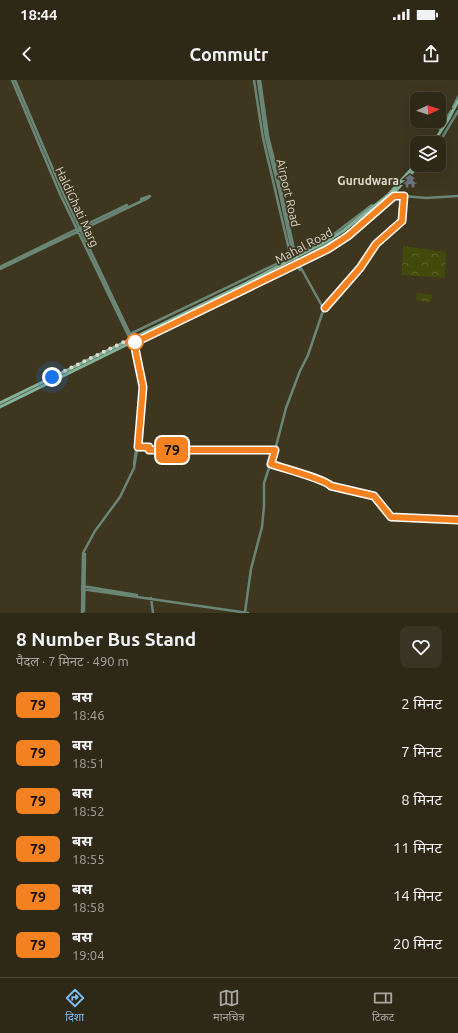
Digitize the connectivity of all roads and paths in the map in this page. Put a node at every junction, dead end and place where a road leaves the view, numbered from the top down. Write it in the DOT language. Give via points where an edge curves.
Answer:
graph roads {
  1 [pos="12,80"];
  2 [pos="15,80"];
  3 [pos="254,80"];
  4 [pos="259,80"];
  5 [pos="458,97"];
  6 [pos="458,101"];
  7 [pos="458,105"];
  8 [pos="458,111"];
  9 [pos="441,133"];
  10 [pos="438,136"];
  11 [pos="439,136"];
  12 [pos="439,136"];
  13 [pos="411,172"];
  14 [pos="393,194"];
  15 [pos="404,196"];
  16 [pos="458,196"];
  17 [pos="78,229"];
  18 [pos="296,259"];
  19 [pos="0,268"];
  20 [pos="323,307"];
  21 [pos="132,339"];
  22 [pos="0,403"];
  23 [pos="0,406"];
  24 [pos="137,448"];
  25 [pos="275,449"];
  26 [pos="271,464"];
  27 [pos="458,519"];
  28 [pos="83,588"];
  29 [pos="151,598"];
  30 [pos="245,612"];
  31 [pos="83,613"];
  32 [pos="153,613"];
  33 [pos="248,613"];
  1 -- 17 [label="street, HaldiGhati Marg" via="60,194"];
  2 -- 17 [label="street, HaldiGhati Marg"];
  3 -- 18 [label="street" via="263,138"];
  4 -- 18 [label="street, Airport Road" via="266,138"];
  5 -- 10 [label="street"];
  6 -- 9 [label="main road"];
  7 -- 9 [label="main road"];
  8 -- 11 [label="street"];
  9 -- 12 [label="main road"];
  13 -- 14 [label="main road"];
  14 -- 15 [label="street"];
  14 -- 18 [label="main road, Mahal Road" via="343,231"];
  14 -- 18 [label="main road, Mahal Road" via="342,237"];
  15 -- 16 [label="street"];
  15 -- 20 [label="street" via="402,221 376,244 360,268"];
  17 -- 17 [label="street" via="150,196 148,198"];
  17 -- 19 [label="street"];
  17 -- 21 [label="street, HaldiGhati Marg"];
  18 -- 20 [label="street, Airport Road" via="319,304"];
  18 -- 21 [label="main road, Mahal Road"];
  18 -- 21 [label="main road, Mahal Road"];
  20 -- 25 [label="street" via="308,355 286,408"];
  21 -- 22 [label="main road, Mahal Road"];
  21 -- 23 [label="main road, Mahal Road"];
  21 -- 24 [label="street, HaldiGhati Marg" via="141,385"];
  24 -- 25 [label="street"];
  24 -- 28 [label="street, HaldiGhati Marg" via="133,469 120,497 94,531 84,551"];
  25 -- 26 [label="street"];
  26 -- 27 [label="street" via="377,495 394,516"];
  26 -- 30 [label="street" via="264,483 262,527 251,569"];
  28 -- 29 [label="street"];
  28 -- 31 [label="street"];
  29 -- 30 [label="street"];
  29 -- 32 [label="street"];
  30 -- 33 [label="street"];
}
